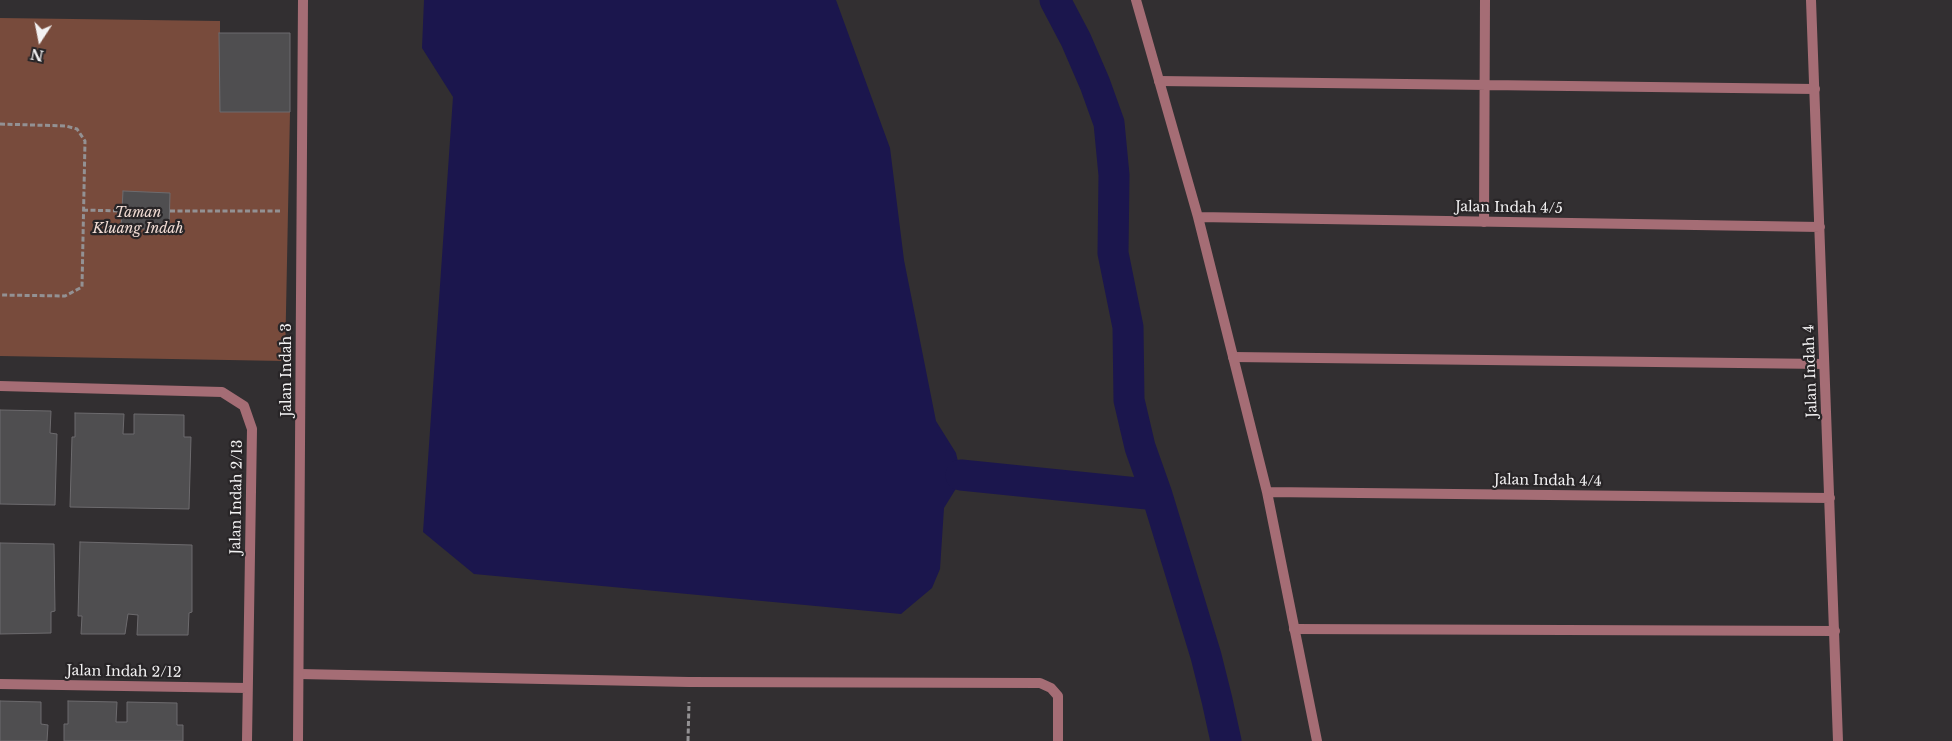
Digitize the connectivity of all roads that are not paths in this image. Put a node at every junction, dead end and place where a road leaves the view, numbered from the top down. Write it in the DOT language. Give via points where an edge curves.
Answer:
graph roads {
  1 [pos="303,0"];
  2 [pos="1136,0"];
  3 [pos="1485,0"];
  4 [pos="1812,0"];
  5 [pos="1160,81"];
  6 [pos="1485,85"];
  7 [pos="1815,89"];
  8 [pos="1198,217"];
  9 [pos="1484,222"];
  10 [pos="1820,227"];
  11 [pos="1233,357"];
  12 [pos="1824,364"];
  13 [pos="0,386"];
  14 [pos="1266,492"];
  15 [pos="1830,498"];
  16 [pos="1294,629"];
  17 [pos="1835,631"];
  18 [pos="299,674"];
  19 [pos="0,684"];
  20 [pos="247,688"];
  21 [pos="247,741"];
  22 [pos="298,741"];
  23 [pos="1058,741"];
  24 [pos="1317,741"];
  25 [pos="1838,741"];
  1 -- 18 [label="street, Jalan Indah 3"];
  2 -- 5 [label="street"];
  3 -- 6 [label="street"];
  4 -- 7 [label="street, Jalan Indah 4"];
  5 -- 6 [label="street"];
  5 -- 8 [label="street"];
  6 -- 7 [label="street"];
  6 -- 9 [label="street"];
  7 -- 10 [label="street, Jalan Indah 4"];
  8 -- 9 [label="street, Jalan Indah 4/5"];
  8 -- 11 [label="street"];
  9 -- 10 [label="street, Jalan Indah 4/5"];
  10 -- 12 [label="street, Jalan Indah 4"];
  11 -- 12 [label="street"];
  11 -- 14 [label="street"];
  12 -- 15 [label="street, Jalan Indah 4"];
  13 -- 20 [label="street, Jalan Indah 2/13" via="222,392 244,406 252,429"];
  14 -- 15 [label="street, Jalan Indah 4/4"];
  14 -- 16 [label="street"];
  15 -- 17 [label="street, Jalan Indah 4"];
  16 -- 17 [label="street"];
  16 -- 24 [label="street"];
  17 -- 25 [label="street, Jalan Indah 4"];
  18 -- 22 [label="street, Jalan Indah 3"];
  18 -- 23 [label="street" via="689,682 1040,683 1058,696"];
  19 -- 20 [label="street, Jalan Indah 2/12"];
  20 -- 21 [label="street, Jalan Indah 2/13"];
}
